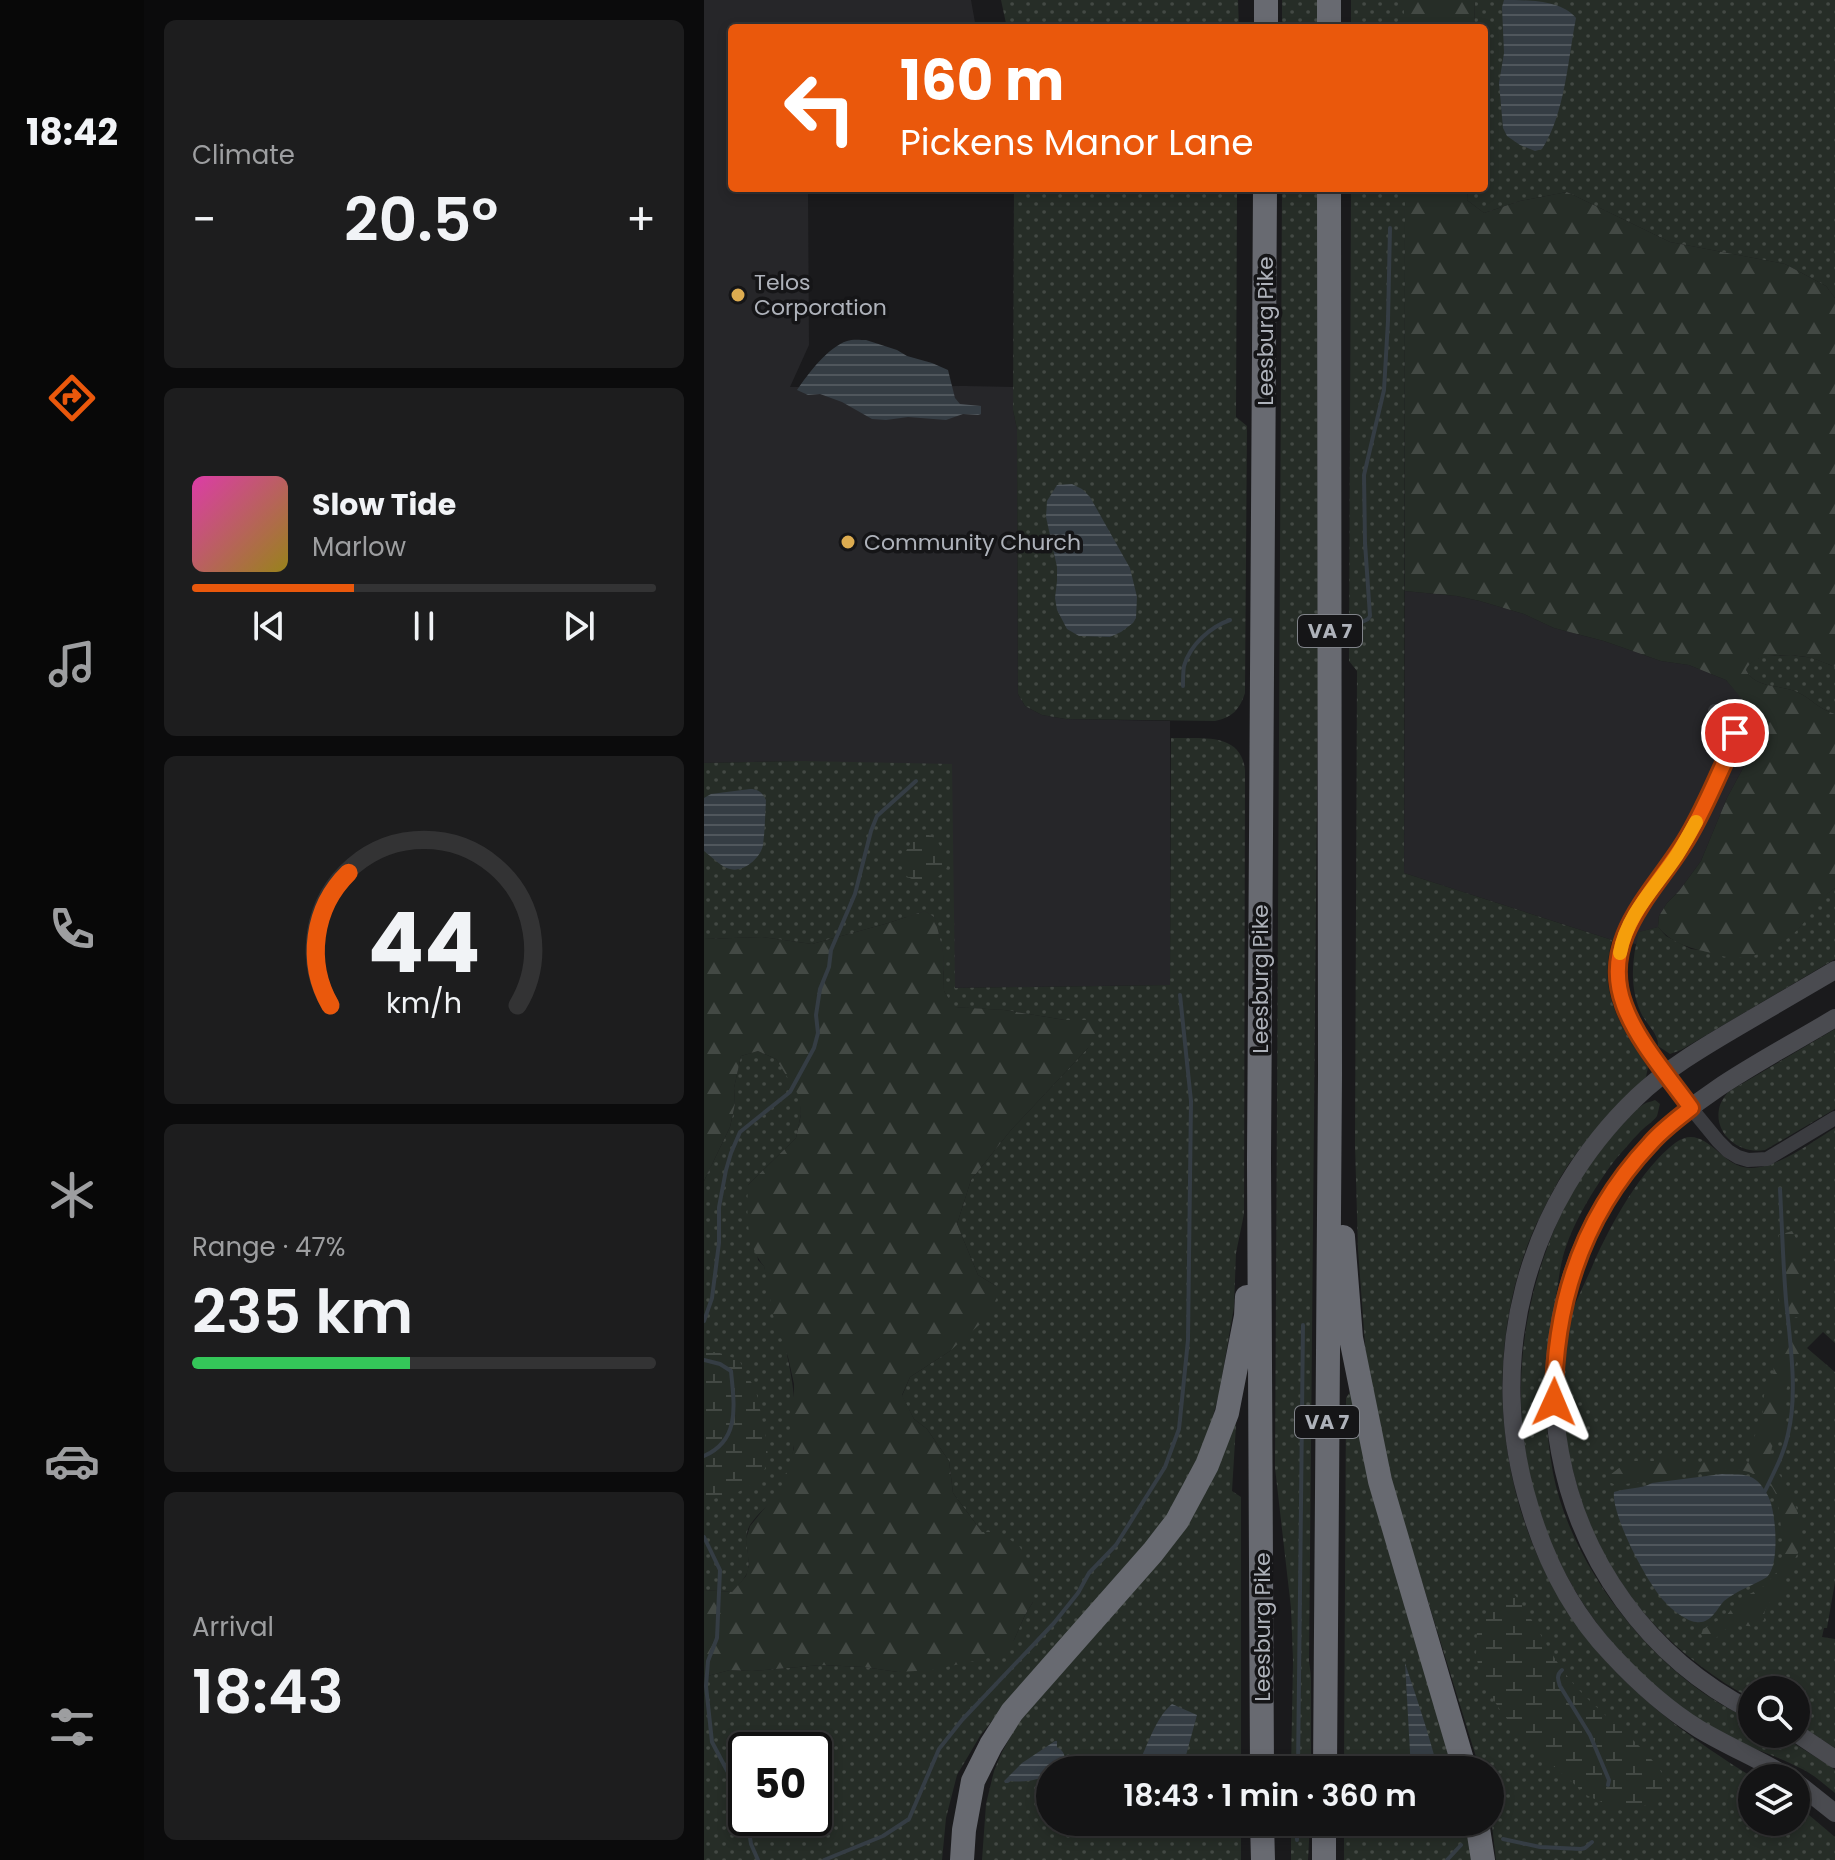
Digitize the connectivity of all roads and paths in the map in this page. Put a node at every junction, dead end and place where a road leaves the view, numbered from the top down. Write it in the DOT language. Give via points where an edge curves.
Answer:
graph roads {
  1 [pos="1329,0"];
  2 [pos="1329,24"];
  3 [pos="1265,192"];
  4 [pos="1329,192"];
  5 [pos="1715,711"];
  6 [pos="1835,970"];
  7 [pos="1835,1018"];
  8 [pos="1667,1074"];
  9 [pos="1330,1075"];
  10 [pos="1691,1108"];
  11 [pos="1835,1118"];
  12 [pos="1259,1160"];
  13 [pos="1738,1703"];
  14 [pos="1810,1742"];
  15 [pos="1262,1756"];
  16 [pos="1325,1756"];
  17 [pos="1461,1756"];
  18 [pos="1835,1759"];
  19 [pos="1764,1764"];
  20 [pos="1810,1793"];
  21 [pos="1835,1813"];
  22 [pos="1262,1836"];
  23 [pos="1324,1836"];
  24 [pos="1479,1836"];
  25 [pos="962,1860"];
  26 [pos="1263,1860"];
  27 [pos="1324,1860"];
  28 [pos="1483,1860"];
  1 -- 2 [label="highway"];
  3 -- 12 [label="highway, Leesburg Pike"];
  4 -- 9 [label="highway, VA 7"];
  5 -- 8 [label="street" via="1731,720 1734,740 1690,834 1633,915 1620,957 1624,1006"];
  6 -- 8 [label="main road"];
  7 -- 10 [label="main road"];
  8 -- 10 [label="street"];
  8 -- 19 [label="main road" via="1606,1130 1561,1193 1540,1237 1522,1295 1514,1346 1512,1422 1536,1530 1582,1618 1610,1653 1676,1714"];
  9 -- 16 [label="highway, VA 7"];
  9 -- 17 [label="highway" via="1351,1338 1380,1481"];
  10 -- 11 [label="street" via="1728,1151 1748,1160 1767,1159"];
  10 -- 13 [label="main road" via="1649,1144 1603,1205 1585,1241 1557,1336 1557,1436 1582,1529 1621,1600 1680,1662"];
  12 -- 15 [label="highway, Leesburg Pike"];
  12 -- 25 [label="highway" via="1246,1316 1227,1413 1207,1465 1177,1521 1012,1712 991,1745 973,1781"];
  14 -- 18 [label="main road"];
  20 -- 21 [label="main road"];
  22 -- 26 [label="highway"];
  23 -- 27 [label="highway"];
  24 -- 28 [label="highway"];
}
